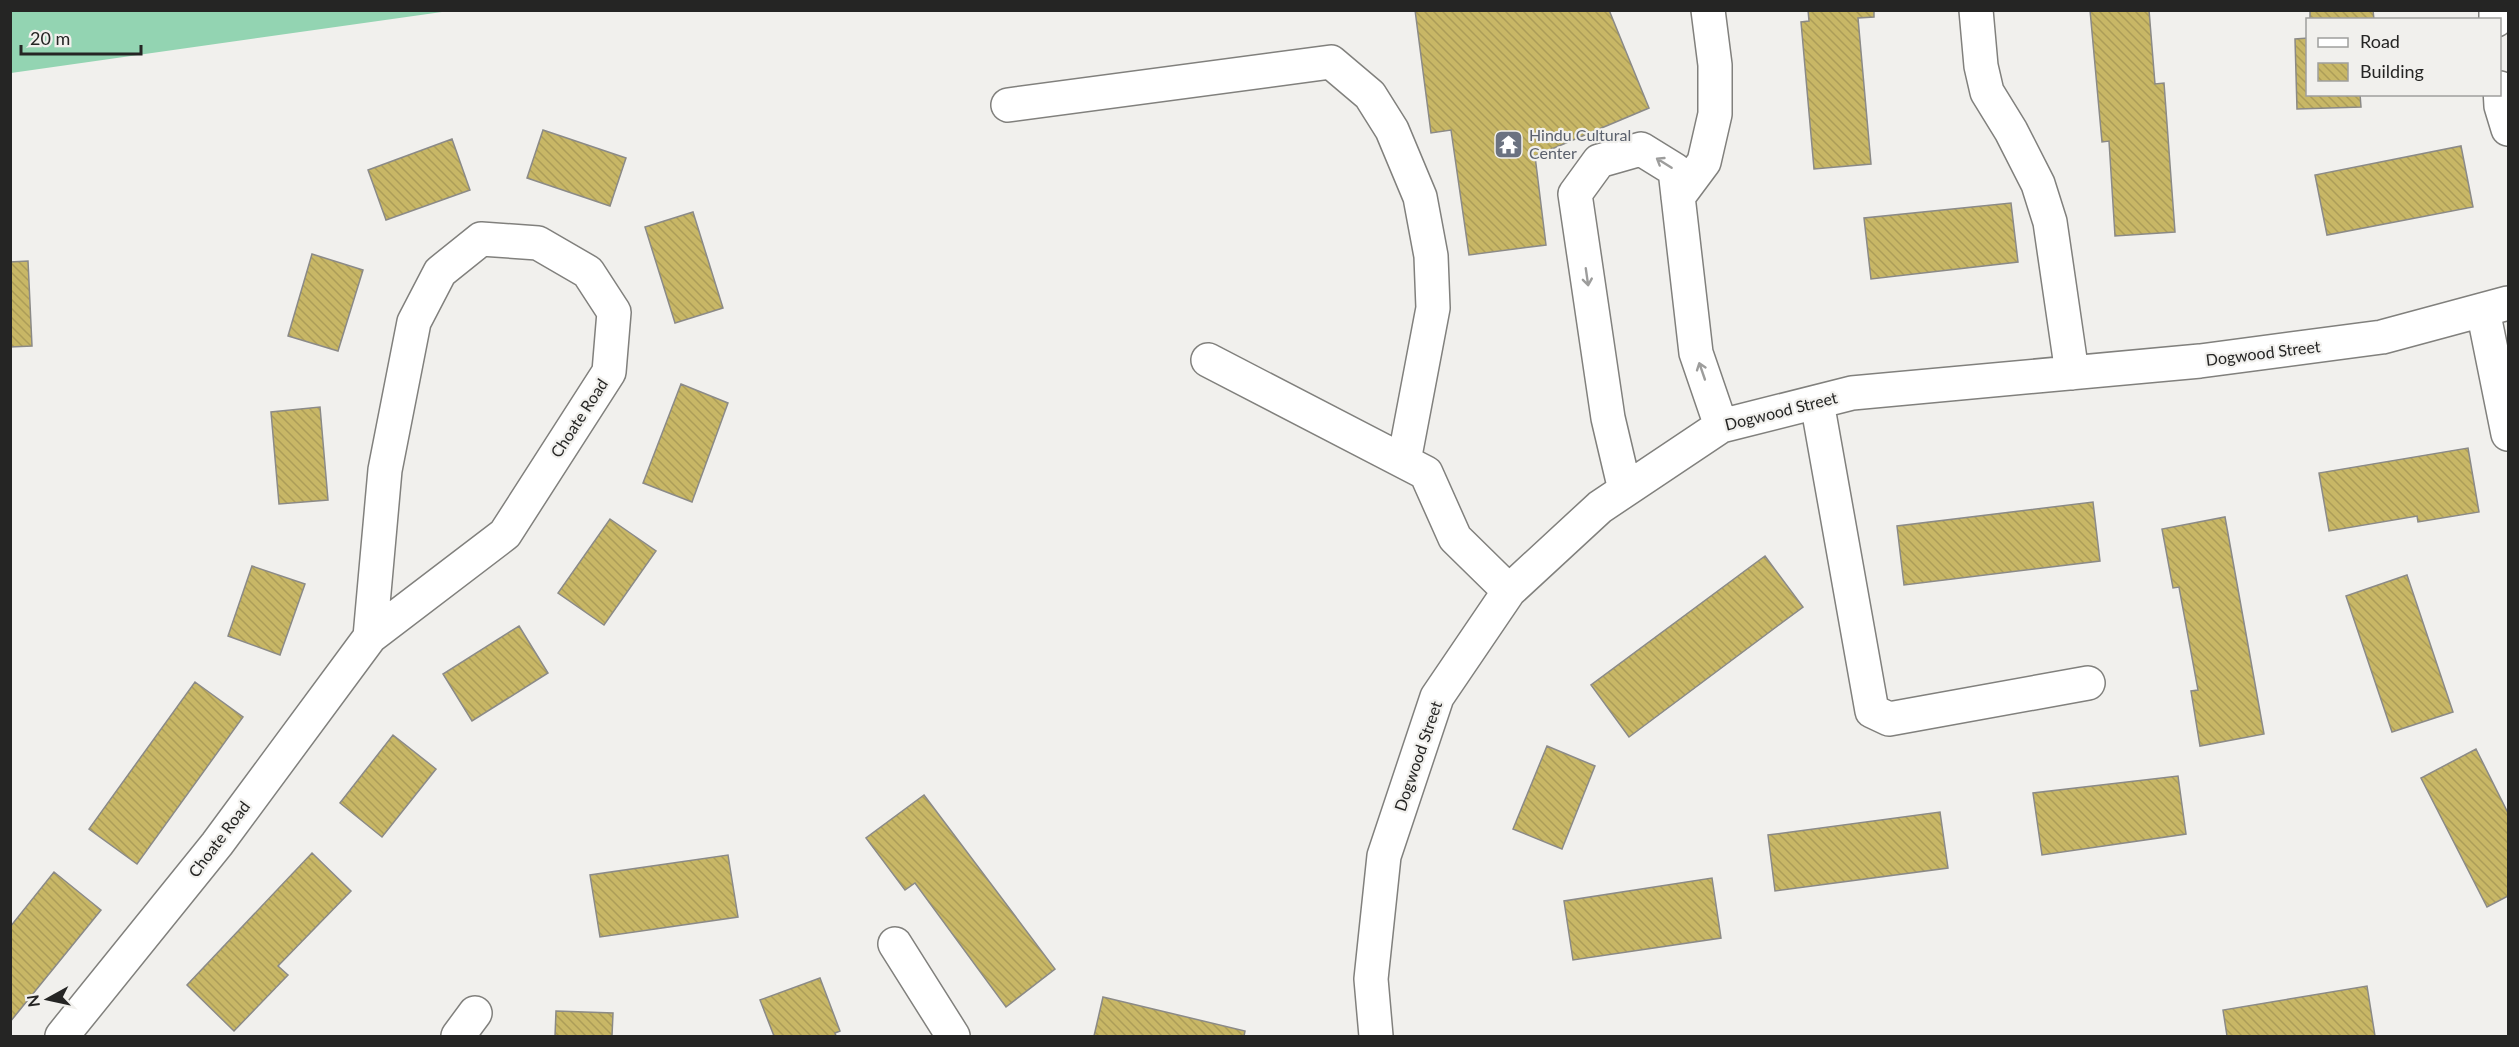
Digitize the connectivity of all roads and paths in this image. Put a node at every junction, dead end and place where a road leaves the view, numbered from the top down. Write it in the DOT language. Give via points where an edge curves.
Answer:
graph roads {
  1 [pos="1708,10"];
  2 [pos="1976,10"];
  3 [pos="2501,96"];
  4 [pos="1008,105"];
  5 [pos="2508,129"];
  6 [pos="1678,197"];
  7 [pos="2496,307"];
  8 [pos="1208,360"];
  9 [pos="2072,373"];
  10 [pos="1817,402"];
  11 [pos="1721,426"];
  12 [pos="2508,434"];
  13 [pos="1404,461"];
  14 [pos="1625,490"];
  15 [pos="1509,591"];
  16 [pos="370,637"];
  17 [pos="2088,683"];
  18 [pos="895,944"];
  19 [pos="62,1036"];
  20 [pos="953,1036"];
  21 [pos="1376,1036"];
  1 -- 6 [label="street" via="1715,65 1715,114 1704,162"];
  2 -- 9 [label="street" via="1987,92 2038,184 2050,222"];
  3 -- 5 [label="street"];
  4 -- 13 [label="street" via="1330,62 1370,95 1392,130 1420,197 1431,256 1433,308"];
  11 -- 6 [label="street, one-way" via="1696,353"];
  6 -- 14 [label="street, one-way" via="1675,170 1641,149 1599,161 1575,195 1608,418"];
  7 -- 9 [label="street, Dogwood Street" via="2382,337"];
  7 -- 12 [label="street"];
  8 -- 13 [label="street"];
  9 -- 10 [label="street, Dogwood Street" via="1852,393"];
  10 -- 11 [label="street, Dogwood Street"];
  10 -- 17 [label="street" via="1872,711 1889,719"];
  11 -- 14 [label="street, Dogwood Street"];
  13 -- 15 [label="street" via="1426,473 1455,538"];
  14 -- 15 [label="street, Dogwood Street" via="1600,507"];
  15 -- 21 [label="street, Dogwood Street" via="1437,697 1384,856 1371,979"];
  16 -- 16 [label="street, Choate Road" via="505,534 609,372 614,312 588,272 538,243 481,239 440,272 414,322 384,470"];
  16 -- 19 [label="street, Choate Road" via="217,844"];
  18 -- 20 [label="street"];
}
